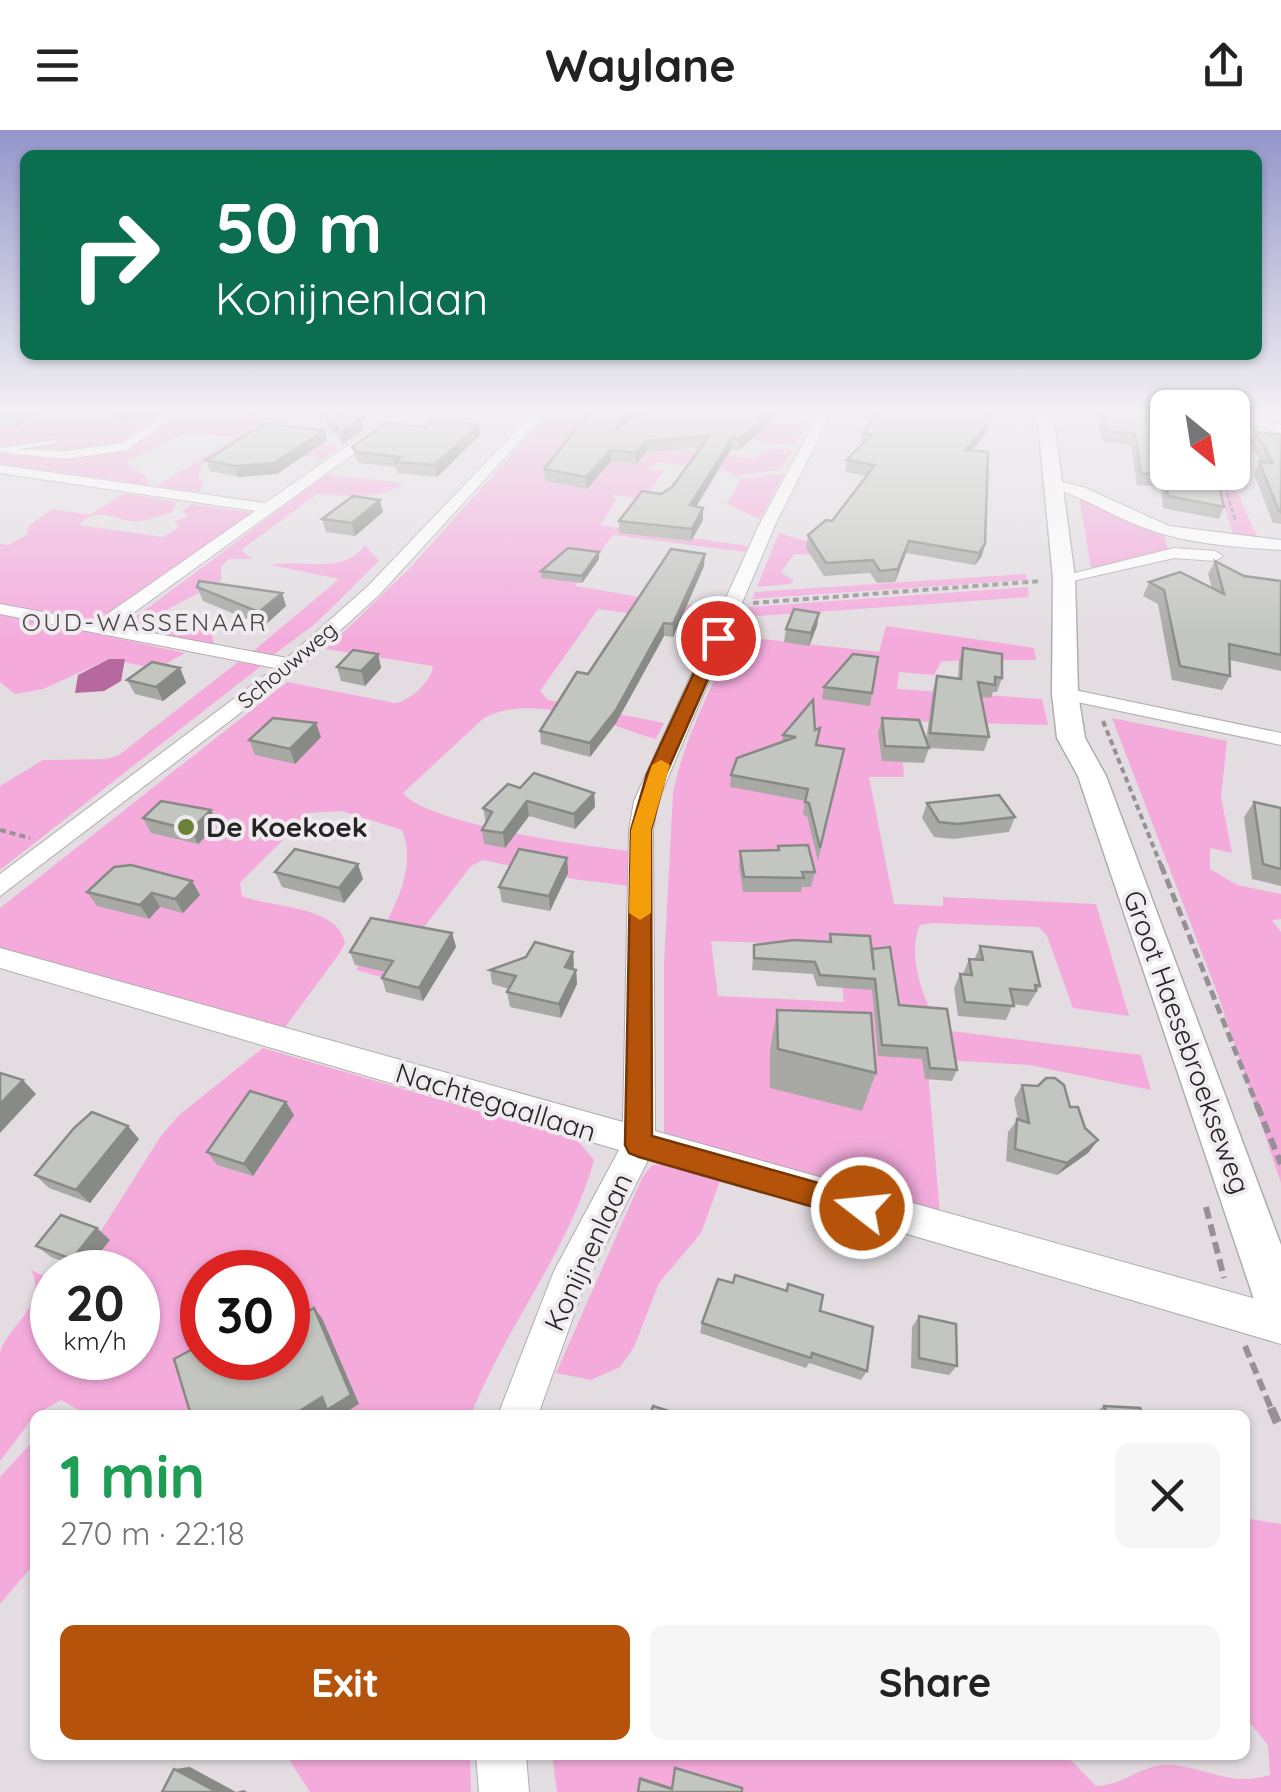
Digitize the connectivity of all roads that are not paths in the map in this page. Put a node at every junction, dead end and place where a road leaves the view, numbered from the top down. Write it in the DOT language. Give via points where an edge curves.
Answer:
graph roads {
  1 [pos="1060,485"];
  2 [pos="114,486"];
  3 [pos="301,486"];
  4 [pos="471,486"];
  5 [pos="786,486"];
  6 [pos="1061,486"];
  7 [pos="268,508"];
  8 [pos="1178,533"];
  9 [pos="1281,545"];
  10 [pos="1243,550"];
  11 [pos="1186,553"];
  12 [pos="1281,563"];
  13 [pos="1063,578"];
  14 [pos="0,609"];
  15 [pos="98,629"];
  16 [pos="291,665"];
  17 [pos="1079,697"];
  18 [pos="1281,738"];
  19 [pos="0,888"];
  20 [pos="0,958"];
  21 [pos="639,1145"];
  22 [pos="1281,1308"];
  23 [pos="1281,1325"];
  24 [pos="520,1410"];
  25 [pos="501,1760"];
  26 [pos="504,1792"];
  1 -- 13 [label="street, Groot Haesebroekseweg"];
  2 -- 7 [label="street"];
  3 -- 7 [label="street"];
  4 -- 16 [label="street, Schouwweg" via="374,590"];
  5 -- 21 [label="street, Konijnenlaan" via="657,774 641,830"];
  6 -- 8 [label="street"];
  7 -- 15 [label="street"];
  8 -- 10 [label="street"];
  8 -- 11 [label="street"];
  9 -- 10 [label="street"];
  10 -- 11 [label="street"];
  10 -- 12 [label="street"];
  11 -- 13 [label="street"];
  13 -- 17 [label="street, Groot Haesebroekseweg" via="1068,664"];
  14 -- 15 [label="street"];
  15 -- 16 [label="street"];
  16 -- 19 [label="street, Schouwweg"];
  17 -- 18 [label="street"];
  17 -- 22 [label="street, Groot Haesebroekseweg" via="1072,738 1092,776"];
  20 -- 21 [label="street, Nachtegaallaan"];
  21 -- 23 [label="street, Nachtegaallaan"];
  21 -- 24 [label="street, Konijnenlaan" via="567,1284"];
  25 -- 26 [label="street"];
}
